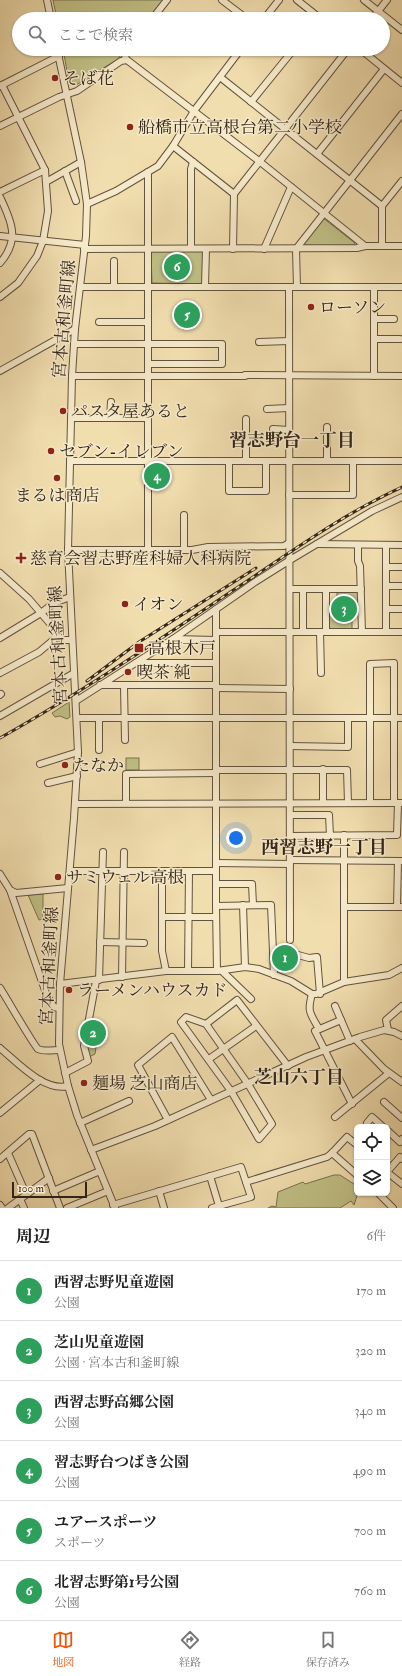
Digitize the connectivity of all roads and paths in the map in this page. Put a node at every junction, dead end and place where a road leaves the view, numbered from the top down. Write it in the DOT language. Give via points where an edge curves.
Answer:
graph roads {
  1 [pos="47,0"];
  2 [pos="167,0"];
  3 [pos="222,0"];
  4 [pos="279,0"];
  5 [pos="296,0"];
  6 [pos="364,0"];
  7 [pos="386,0"];
  8 [pos="378,11"];
  9 [pos="50,12"];
  10 [pos="158,12"];
  11 [pos="238,12"];
  12 [pos="270,12"];
  13 [pos="311,12"];
  14 [pos="390,20"];
  15 [pos="402,30"];
  16 [pos="59,56"];
  17 [pos="126,56"];
  18 [pos="236,56"];
  19 [pos="288,56"];
  20 [pos="342,56"];
  21 [pos="368,56"];
  22 [pos="125,60"];
  23 [pos="384,69"];
  24 [pos="220,77"];
  25 [pos="402,83"];
  26 [pos="1,86"];
  27 [pos="66,95"];
  28 [pos="252,102"];
  29 [pos="194,111"];
  30 [pos="402,114"];
  31 [pos="18,116"];
  32 [pos="0,126"];
  33 [pos="285,129"];
  34 [pos="173,146"];
  35 [pos="317,154"];
  36 [pos="259,161"];
  37 [pos="81,162"];
  38 [pos="193,162"];
  39 [pos="45,170"];
  40 [pos="65,171"];
  41 [pos="148,172"];
  42 [pos="350,180"];
  43 [pos="402,181"];
  44 [pos="46,182"];
  45 [pos="291,187"];
  46 [pos="0,192"];
  47 [pos="234,194"];
  48 [pos="0,197"];
  49 [pos="76,201"];
  50 [pos="87,204"];
  51 [pos="382,206"];
  52 [pos="324,213"];
  53 [pos="0,236"];
  54 [pos="13,238"];
  55 [pos="43,241"];
  56 [pos="365,246"];
  57 [pos="382,246"];
  58 [pos="402,246"];
  59 [pos="84,247"];
  60 [pos="191,248"];
  61 [pos="296,248"];
  62 [pos="149,249"];
  63 [pos="206,249"];
  64 [pos="233,249"];
  65 [pos="264,249"];
  66 [pos="114,261"];
  67 [pos="0,263"];
  68 [pos="80,287"];
  69 [pos="114,287"];
  70 [pos="289,287"];
  71 [pos="297,287"];
  72 [pos="374,287"];
  73 [pos="402,287"];
  74 [pos="149,288"];
  75 [pos="205,288"];
  76 [pos="0,297"];
  77 [pos="374,319"];
  78 [pos="394,319"];
  79 [pos="99,322"];
  80 [pos="148,322"];
  81 [pos="75,329"];
  82 [pos="374,339"];
  83 [pos="400,339"];
  84 [pos="260,342"];
  85 [pos="289,342"];
  86 [pos="74,344"];
  87 [pos="148,344"];
  88 [pos="148,364"];
  89 [pos="0,371"];
  90 [pos="289,375"];
  91 [pos="72,376"];
  92 [pos="148,376"];
  93 [pos="374,376"];
  94 [pos="402,376"];
  95 [pos="111,402"];
  96 [pos="289,408"];
  97 [pos="267,409"];
  98 [pos="72,418"];
  99 [pos="110,418"];
  100 [pos="148,418"];
  101 [pos="246,419"];
  102 [pos="327,427"];
  103 [pos="273,430"];
  104 [pos="289,430"];
  105 [pos="70,461"];
  106 [pos="148,461"];
  107 [pos="229,461"];
  108 [pos="246,461"];
  109 [pos="266,461"];
  110 [pos="289,461"];
  111 [pos="327,461"];
  112 [pos="353,461"];
  113 [pos="402,461"];
  114 [pos="290,495"];
  115 [pos="402,496"];
  116 [pos="184,515"];
  117 [pos="290,542"];
  118 [pos="316,544"];
  119 [pos="358,545"];
  120 [pos="386,545"];
  121 [pos="402,545"];
  122 [pos="148,549"];
  123 [pos="68,550"];
  124 [pos="184,550"];
  125 [pos="290,560"];
  126 [pos="386,567"];
  127 [pos="402,567"];
  128 [pos="0,573"];
  129 [pos="386,586"];
  130 [pos="402,586"];
  131 [pos="290,589"];
  132 [pos="302,589"];
  133 [pos="326,589"];
  134 [pos="361,589"];
  135 [pos="70,597"];
  136 [pos="216,609"];
  137 [pos="402,609"];
  138 [pos="386,610"];
  139 [pos="41,613"];
  140 [pos="216,632"];
  141 [pos="290,632"];
  142 [pos="303,632"];
  143 [pos="323,632"];
  144 [pos="362,632"];
  145 [pos="386,632"];
  146 [pos="402,632"];
  147 [pos="58,636"];
  148 [pos="0,638"];
  149 [pos="173,639"];
  150 [pos="72,640"];
  151 [pos="216,640"];
  152 [pos="135,663"];
  153 [pos="216,663"];
  154 [pos="0,673"];
  155 [pos="74,673"];
  156 [pos="321,673"];
  157 [pos="100,685"];
  158 [pos="124,686"];
  159 [pos="216,687"];
  160 [pos="290,689"];
  161 [pos="76,701"];
  162 [pos="0,716"];
  163 [pos="76,718"];
  164 [pos="99,718"];
  165 [pos="125,718"];
  166 [pos="216,718"];
  167 [pos="290,718"];
  168 [pos="348,718"];
  169 [pos="370,718"];
  170 [pos="394,718"];
  171 [pos="402,718"];
  172 [pos="125,740"];
  173 [pos="290,746"];
  174 [pos="99,750"];
  175 [pos="78,752"];
  176 [pos="40,764"];
  177 [pos="290,770"];
  178 [pos="323,770"];
  179 [pos="216,771"];
  180 [pos="77,776"];
  181 [pos="48,783"];
  182 [pos="216,803"];
  183 [pos="290,803"];
  184 [pos="323,803"];
  185 [pos="348,803"];
  186 [pos="370,803"];
  187 [pos="398,803"];
  188 [pos="75,804"];
  189 [pos="126,804"];
  190 [pos="290,815"];
  191 [pos="344,835"];
  192 [pos="290,836"];
  193 [pos="330,836"];
  194 [pos="103,852"];
  195 [pos="124,852"];
  196 [pos="345,860"];
  197 [pos="400,861"];
  198 [pos="290,862"];
  199 [pos="216,863"];
  200 [pos="72,871"];
  201 [pos="102,871"];
  202 [pos="123,871"];
  203 [pos="162,871"];
  204 [pos="189,871"];
  205 [pos="216,871"];
  206 [pos="0,874"];
  207 [pos="216,884"];
  208 [pos="68,888"];
  209 [pos="10,890"];
  210 [pos="243,905"];
  211 [pos="252,905"];
  212 [pos="216,906"];
  213 [pos="345,907"];
  214 [pos="400,907"];
  215 [pos="162,917"];
  216 [pos="188,917"];
  217 [pos="216,917"];
  218 [pos="290,940"];
  219 [pos="100,942"];
  220 [pos="122,942"];
  221 [pos="144,943"];
  222 [pos="273,948"];
  223 [pos="245,967"];
  224 [pos="402,968"];
  225 [pos="166,971"];
  226 [pos="188,971"];
  227 [pos="219,971"];
  228 [pos="274,975"];
  229 [pos="122,977"];
  230 [pos="97,981"];
  231 [pos="344,982"];
  232 [pos="60,984"];
  233 [pos="0,988"];
  234 [pos="312,994"];
  235 [pos="320,994"];
  236 [pos="252,999"];
  237 [pos="335,1006"];
  238 [pos="402,1006"];
  239 [pos="59,1008"];
  240 [pos="341,1020"];
  241 [pos="206,1024"];
  242 [pos="256,1026"];
  243 [pos="319,1029"];
  244 [pos="388,1030"];
  245 [pos="402,1036"];
  246 [pos="352,1040"];
  247 [pos="0,1048"];
  248 [pos="224,1049"];
  249 [pos="60,1050"];
  250 [pos="324,1050"];
  251 [pos="209,1059"];
  252 [pos="288,1066"];
  253 [pos="65,1073"];
  254 [pos="389,1073"];
  255 [pos="40,1080"];
  256 [pos="402,1082"];
  257 [pos="248,1084"];
  258 [pos="68,1086"];
  259 [pos="231,1091"];
  260 [pos="211,1100"];
  261 [pos="129,1101"];
  262 [pos="384,1102"];
  263 [pos="352,1104"];
  264 [pos="0,1113"];
  265 [pos="335,1118"];
  266 [pos="402,1118"];
  267 [pos="168,1120"];
  268 [pos="80,1123"];
  269 [pos="366,1123"];
  270 [pos="380,1124"];
  271 [pos="390,1133"];
  272 [pos="402,1139"];
  273 [pos="354,1143"];
  274 [pos="91,1150"];
  275 [pos="8,1153"];
  276 [pos="332,1153"];
  277 [pos="402,1158"];
  278 [pos="0,1159"];
  279 [pos="390,1169"];
  280 [pos="100,1171"];
  281 [pos="354,1172"];
  282 [pos="390,1174"];
  283 [pos="210,1176"];
  284 [pos="49,1178"];
  285 [pos="246,1182"];
  286 [pos="402,1184"];
  287 [pos="53,1191"];
  288 [pos="108,1191"];
  289 [pos="159,1191"];
  290 [pos="26,1194"];
  291 [pos="381,1196"];
  292 [pos="20,1199"];
  293 [pos="0,1204"];
  294 [pos="114,1206"];
  295 [pos="219,1206"];
  296 [pos="2,1208"];
  297 [pos="8,1208"];
  298 [pos="24,1208"];
  299 [pos="60,1208"];
  300 [pos="67,1208"];
  301 [pos="164,1208"];
  302 [pos="212,1208"];
  303 [pos="393,1208"];
  1 -- 9 [label="street"];
  2 -- 10 [label="street"];
  3 -- 11 [label="street"];
  4 -- 12 [label="street"];
  5 -- 13 [label="street"];
  6 -- 8 [label="street"];
  7 -- 8 [label="street"];
  14 -- 15 [label="street"];
  16 -- 26 [label="street"];
  16 -- 27 [label="street, 宮本古和釜町線"];
  17 -- 22 [label="street"];
  18 -- 24 [label="street"];
  19 -- 28 [label="street"];
  20 -- 33 [label="street"];
  21 -- 23 [label="street"];
  22 -- 27 [label="street" via="77,91"];
  22 -- 29 [label="street"];
  23 -- 25 [label="street"];
  23 -- 35 [label="street"];
  24 -- 28 [label="street"];
  24 -- 29 [label="street"];
  26 -- 31 [label="street"];
  27 -- 31 [label="street"];
  27 -- 37 [label="street, 宮本古和釜町線"];
  28 -- 33 [label="street"];
  29 -- 34 [label="street"];
  29 -- 36 [label="street"];
  30 -- 42 [label="street"];
  31 -- 32 [label="street"];
  31 -- 39 [label="street"];
  33 -- 35 [label="street"];
  33 -- 36 [label="street"];
  34 -- 38 [label="street"];
  34 -- 41 [label="street" via="158,166"];
  35 -- 42 [label="street"];
  36 -- 45 [label="street"];
  36 -- 47 [label="street"];
  37 -- 40 [label="street"];
  37 -- 50 [label="street, 宮本古和釜町線"];
  38 -- 47 [label="street"];
  38 -- 60 [label="street"];
  39 -- 44 [label="street"];
  39 -- 46 [label="street"];
  40 -- 44 [label="street"];
  40 -- 49 [label="street"];
  41 -- 50 [label="street" via="111,194"];
  41 -- 62 [label="street"];
  42 -- 51 [label="street"];
  42 -- 52 [label="street"];
  43 -- 51 [label="street"];
  44 -- 55 [label="street" via="48,215"];
  45 -- 52 [label="street"];
  45 -- 65 [label="street"];
  47 -- 64 [label="street"];
  48 -- 54 [label="street" via="10,217"];
  50 -- 59 [label="street, 宮本古和釜町線"];
  51 -- 57 [label="street"];
  52 -- 56 [label="street"];
  52 -- 61 [label="street"];
  53 -- 54 [label="street"];
  54 -- 55 [label="street"];
  54 -- 67 [label="street"];
  55 -- 59 [label="street"];
  55 -- 76 [label="street" via="28,270"];
  56 -- 57 [label="street"];
  56 -- 61 [label="street"];
  57 -- 58 [label="street"];
  59 -- 62 [label="street"];
  59 -- 68 [label="street, 宮本古和釜町線"];
  60 -- 62 [label="street"];
  60 -- 63 [label="street"];
  61 -- 65 [label="street"];
  61 -- 71 [label="street"];
  62 -- 74 [label="street"];
  63 -- 64 [label="street"];
  63 -- 75 [label="street"];
  64 -- 65 [label="street"];
  66 -- 69 [label="street"];
  68 -- 69 [label="street"];
  68 -- 81 [label="street, 宮本古和釜町線"];
  69 -- 74 [label="street"];
  70 -- 71 [label="street"];
  70 -- 75 [label="street"];
  70 -- 85 [label="street"];
  71 -- 72 [label="street"];
  72 -- 73 [label="street"];
  72 -- 77 [label="street"];
  74 -- 75 [label="street"];
  74 -- 80 [label="street"];
  77 -- 78 [label="street"];
  77 -- 82 [label="street"];
  79 -- 80 [label="street"];
  80 -- 87 [label="street"];
  81 -- 86 [label="street, 宮本古和釜町線"];
  81 -- 89 [label="street"];
  82 -- 83 [label="street"];
  82 -- 93 [label="street"];
  84 -- 85 [label="street"];
  85 -- 90 [label="street"];
  86 -- 87 [label="street"];
  86 -- 91 [label="street, 宮本古和釜町線"];
  87 -- 88 [label="street"];
  87 -- 88 [label="street" via="222,344 222,364"];
  88 -- 92 [label="street"];
  90 -- 92 [label="street"];
  90 -- 93 [label="street"];
  90 -- 96 [label="street"];
  91 -- 92 [label="street"];
  91 -- 98 [label="street, 宮本古和釜町線"];
  92 -- 100 [label="street"];
  93 -- 94 [label="street"];
  95 -- 99 [label="street"];
  96 -- 97 [label="street"];
  96 -- 104 [label="street"];
  98 -- 99 [label="street"];
  98 -- 105 [label="street, 宮本古和釜町線"];
  99 -- 100 [label="street"];
  100 -- 106 [label="street"];
  101 -- 108 [label="street"];
  102 -- 111 [label="street"];
  103 -- 104 [label="street"];
  104 -- 110 [label="street"];
  105 -- 106 [label="street"];
  105 -- 123 [label="street, 宮本古和釜町線"];
  106 -- 107 [label="street"];
  106 -- 122 [label="street"];
  107 -- 108 [label="street"];
  107 -- 109 [label="street" via="229,490 266,491"];
  108 -- 109 [label="street"];
  109 -- 110 [label="street"];
  110 -- 111 [label="street"];
  110 -- 114 [label="street"];
  111 -- 112 [label="street"];
  112 -- 113 [label="street"];
  112 -- 114 [label="street" via="353,495"];
  114 -- 117 [label="street"];
  115 -- 118 [label="street"];
  116 -- 124 [label="street"];
  117 -- 124 [label="street" via="284,546 208,547"];
  117 -- 125 [label="street"];
  118 -- 119 [label="street"];
  118 -- 125 [label="street"];
  119 -- 120 [label="street"];
  119 -- 134 [label="street"];
  120 -- 121 [label="street"];
  120 -- 126 [label="street"];
  122 -- 123 [label="street"];
  122 -- 124 [label="street"];
  123 -- 135 [label="street, 宮本古和釜町線"];
  125 -- 131 [label="street"];
  125 -- 136 [label="street"];
  126 -- 127 [label="street"];
  126 -- 129 [label="street"];
  128 -- 139 [label="street"];
  129 -- 130 [label="street"];
  129 -- 138 [label="street"];
  131 -- 132 [label="street"];
  131 -- 141 [label="street"];
  132 -- 133 [label="street"];
  132 -- 142 [label="street"];
  133 -- 134 [label="street"];
  133 -- 143 [label="street"];
  134 -- 144 [label="street"];
  135 -- 139 [label="street" via="54,603"];
  135 -- 150 [label="street, 宮本古和釜町線"];
  136 -- 140 [label="street"];
  136 -- 149 [label="street"];
  137 -- 138 [label="street"];
  138 -- 145 [label="street"];
  139 -- 147 [label="street"];
  139 -- 148 [label="street"];
  140 -- 141 [label="street"];
  140 -- 151 [label="street"];
  141 -- 142 [label="street"];
  141 -- 160 [label="street"];
  142 -- 143 [label="street"];
  143 -- 144 [label="street"];
  143 -- 156 [label="street"];
  144 -- 145 [label="street"];
  145 -- 146 [label="street"];
  147 -- 150 [label="street" via="63,640"];
  147 -- 154 [label="street" via="38,652"];
  149 -- 151 [label="street"];
  149 -- 152 [label="street"];
  150 -- 155 [label="street, 宮本古和釜町線"];
  151 -- 153 [label="street"];
  152 -- 153 [label="street"];
  152 -- 157 [label="street"];
  153 -- 159 [label="street"];
  155 -- 161 [label="street, 宮本古和釜町線"];
  155 -- 162 [label="street"];
  157 -- 158 [label="street"];
  157 -- 161 [label="street"];
  158 -- 159 [label="street"];
  158 -- 165 [label="street"];
  159 -- 160 [label="street"];
  159 -- 166 [label="street"];
  160 -- 167 [label="street"];
  161 -- 163 [label="street, 宮本古和釜町線"];
  163 -- 164 [label="street"];
  163 -- 175 [label="street, 宮本古和釜町線"];
  164 -- 165 [label="street"];
  164 -- 174 [label="street"];
  165 -- 166 [label="street"];
  165 -- 172 [label="street"];
  166 -- 167 [label="street"];
  166 -- 179 [label="street"];
  167 -- 168 [label="street"];
  167 -- 173 [label="street"];
  168 -- 169 [label="street"];
  168 -- 173 [label="street" via="348,747"];
  169 -- 170 [label="street"];
  169 -- 170 [label="street" via="370,664 394,663"];
  169 -- 186 [label="street"];
  170 -- 171 [label="street"];
  170 -- 187 [label="street"];
  173 -- 177 [label="street"];
  175 -- 176 [label="street"];
  175 -- 180 [label="street, 宮本古和釜町線"];
  177 -- 178 [label="street"];
  177 -- 179 [label="street"];
  177 -- 183 [label="street"];
  178 -- 184 [label="street"];
  178 -- 185 [label="street" via="347,770"];
  179 -- 182 [label="street"];
  179 -- 189 [label="street" via="126,774"];
  180 -- 181 [label="street"];
  180 -- 188 [label="street, 宮本古和釜町線"];
  182 -- 183 [label="street"];
  182 -- 189 [label="street"];
  182 -- 199 [label="street"];
  183 -- 184 [label="street"];
  183 -- 190 [label="street"];
  184 -- 185 [label="street"];
  185 -- 186 [label="street"];
  186 -- 187 [label="street"];
  187 -- 191 [label="street" via="398,835"];
  188 -- 189 [label="street"];
  188 -- 200 [label="street, 宮本古和釜町線"];
  190 -- 192 [label="street"];
  190 -- 193 [label="street" via="329,814"];
  191 -- 193 [label="street"];
  191 -- 196 [label="street"];
  192 -- 193 [label="street"];
  192 -- 198 [label="street"];
  194 -- 201 [label="street"];
  195 -- 202 [label="street"];
  196 -- 197 [label="street"];
  196 -- 198 [label="street"];
  196 -- 213 [label="street"];
  197 -- 214 [label="street"];
  198 -- 199 [label="street"];
  198 -- 218 [label="street"];
  199 -- 205 [label="street"];
  200 -- 201 [label="street"];
  200 -- 208 [label="street, 宮本古和釜町線"];
  201 -- 202 [label="street"];
  201 -- 219 [label="street"];
  202 -- 203 [label="street"];
  202 -- 220 [label="street"];
  203 -- 204 [label="street"];
  203 -- 215 [label="street"];
  204 -- 205 [label="street"];
  204 -- 216 [label="street"];
  205 -- 207 [label="street"];
  206 -- 209 [label="street"];
  207 -- 211 [label="street" via="252,884"];
  207 -- 212 [label="street"];
  208 -- 209 [label="street" via="19,893"];
  208 -- 232 [label="street, 宮本古和釜町線"];
  209 -- 239 [label="street" via="47,996 54,1007"];
  210 -- 211 [label="street"];
  210 -- 212 [label="street"];
  210 -- 223 [label="street"];
  211 -- 222 [label="street" via="271,905"];
  212 -- 217 [label="street"];
  213 -- 214 [label="street"];
  213 -- 231 [label="street"];
  215 -- 216 [label="street"];
  215 -- 225 [label="street" via="162,951"];
  216 -- 217 [label="street"];
  216 -- 226 [label="street"];
  217 -- 227 [label="street"];
  219 -- 220 [label="street"];
  219 -- 230 [label="street"];
  220 -- 221 [label="street"];
  220 -- 229 [label="street"];
  222 -- 228 [label="street"];
  222 -- 235 [label="street" via="309,958 317,957"];
  223 -- 227 [label="street"];
  223 -- 228 [label="street"];
  224 -- 231 [label="street" via="389,975"];
  225 -- 226 [label="street"];
  225 -- 229 [label="street"];
  226 -- 227 [label="street"];
  227 -- 236 [label="street"];
  228 -- 234 [label="street" via="291,981"];
  229 -- 230 [label="street"];
  230 -- 232 [label="street"];
  230 -- 253 [label="street" via="84,1046 88,1061"];
  231 -- 235 [label="street"];
  232 -- 239 [label="street, 宮本古和釜町線"];
  233 -- 249 [label="street" via="34,1045 42,1050"];
  234 -- 235 [label="street"];
  234 -- 243 [label="street" via="308,1007"];
  237 -- 240 [label="street"];
  238 -- 244 [label="street" via="386,1020"];
  239 -- 249 [label="street, 宮本古和釜町線"];
  240 -- 243 [label="street"];
  240 -- 246 [label="street"];
  241 -- 242 [label="street" via="236,1000"];
  241 -- 248 [label="street"];
  241 -- 251 [label="street" via="186,1017 181,1022"];
  242 -- 248 [label="street"];
  242 -- 252 [label="street"];
  243 -- 250 [label="street" via="315,1031"];
  244 -- 245 [label="street"];
  244 -- 246 [label="street"];
  246 -- 250 [label="street"];
  246 -- 254 [label="street"];
  247 -- 255 [label="street"];
  248 -- 251 [label="street"];
  248 -- 257 [label="street"];
  249 -- 253 [label="street, 宮本古和釜町線"];
  250 -- 252 [label="street"];
  250 -- 263 [label="street"];
  251 -- 259 [label="street"];
  252 -- 257 [label="street"];
  253 -- 258 [label="street, 宮本古和釜町線"];
  254 -- 256 [label="street"];
  254 -- 263 [label="street"];
  255 -- 258 [label="street" via="55,1087"];
  255 -- 264 [label="street"];
  257 -- 259 [label="street"];
  257 -- 259 [label="street" via="272,1124 259,1139"];
  258 -- 268 [label="street, 宮本古和釜町線"];
  259 -- 260 [label="street"];
  260 -- 267 [label="street"];
  260 -- 267 [label="street" via="172,1037 138,1065"];
  261 -- 268 [label="street"];
  262 -- 266 [label="street"];
  263 -- 265 [label="street"];
  267 -- 274 [label="street"];
  268 -- 274 [label="street, 宮本古和釜町線"];
  269 -- 270 [label="street" via="372,1117"];
  271 -- 272 [label="street" via="400,1142"];
  273 -- 276 [label="street" via="347,1137"];
  274 -- 280 [label="street, 宮本古和釜町線"];
  275 -- 278 [label="street"];
  275 -- 284 [label="street" via="32,1134"];
  275 -- 290 [label="street"];
  276 -- 281 [label="street"];
  276 -- 285 [label="street" via="319,1160"];
  277 -- 279 [label="street" via="400,1157"];
  280 -- 287 [label="street"];
  280 -- 288 [label="street, 宮本古和釜町線"];
  282 -- 286 [label="street"];
  283 -- 285 [label="street" via="241,1167"];
  283 -- 289 [label="street"];
  283 -- 295 [label="street"];
  284 -- 287 [label="street"];
  284 -- 290 [label="street"];
  285 -- 295 [label="street" via="251,1197"];
  287 -- 299 [label="street"];
  288 -- 294 [label="street, 宮本古和釜町線"];
  288 -- 300 [label="street"];
  289 -- 294 [label="street"];
  289 -- 301 [label="street"];
  290 -- 292 [label="street"];
  291 -- 303 [label="street"];
  292 -- 297 [label="street"];
  292 -- 298 [label="street"];
  293 -- 296 [label="street"];
  295 -- 302 [label="street"];
}
